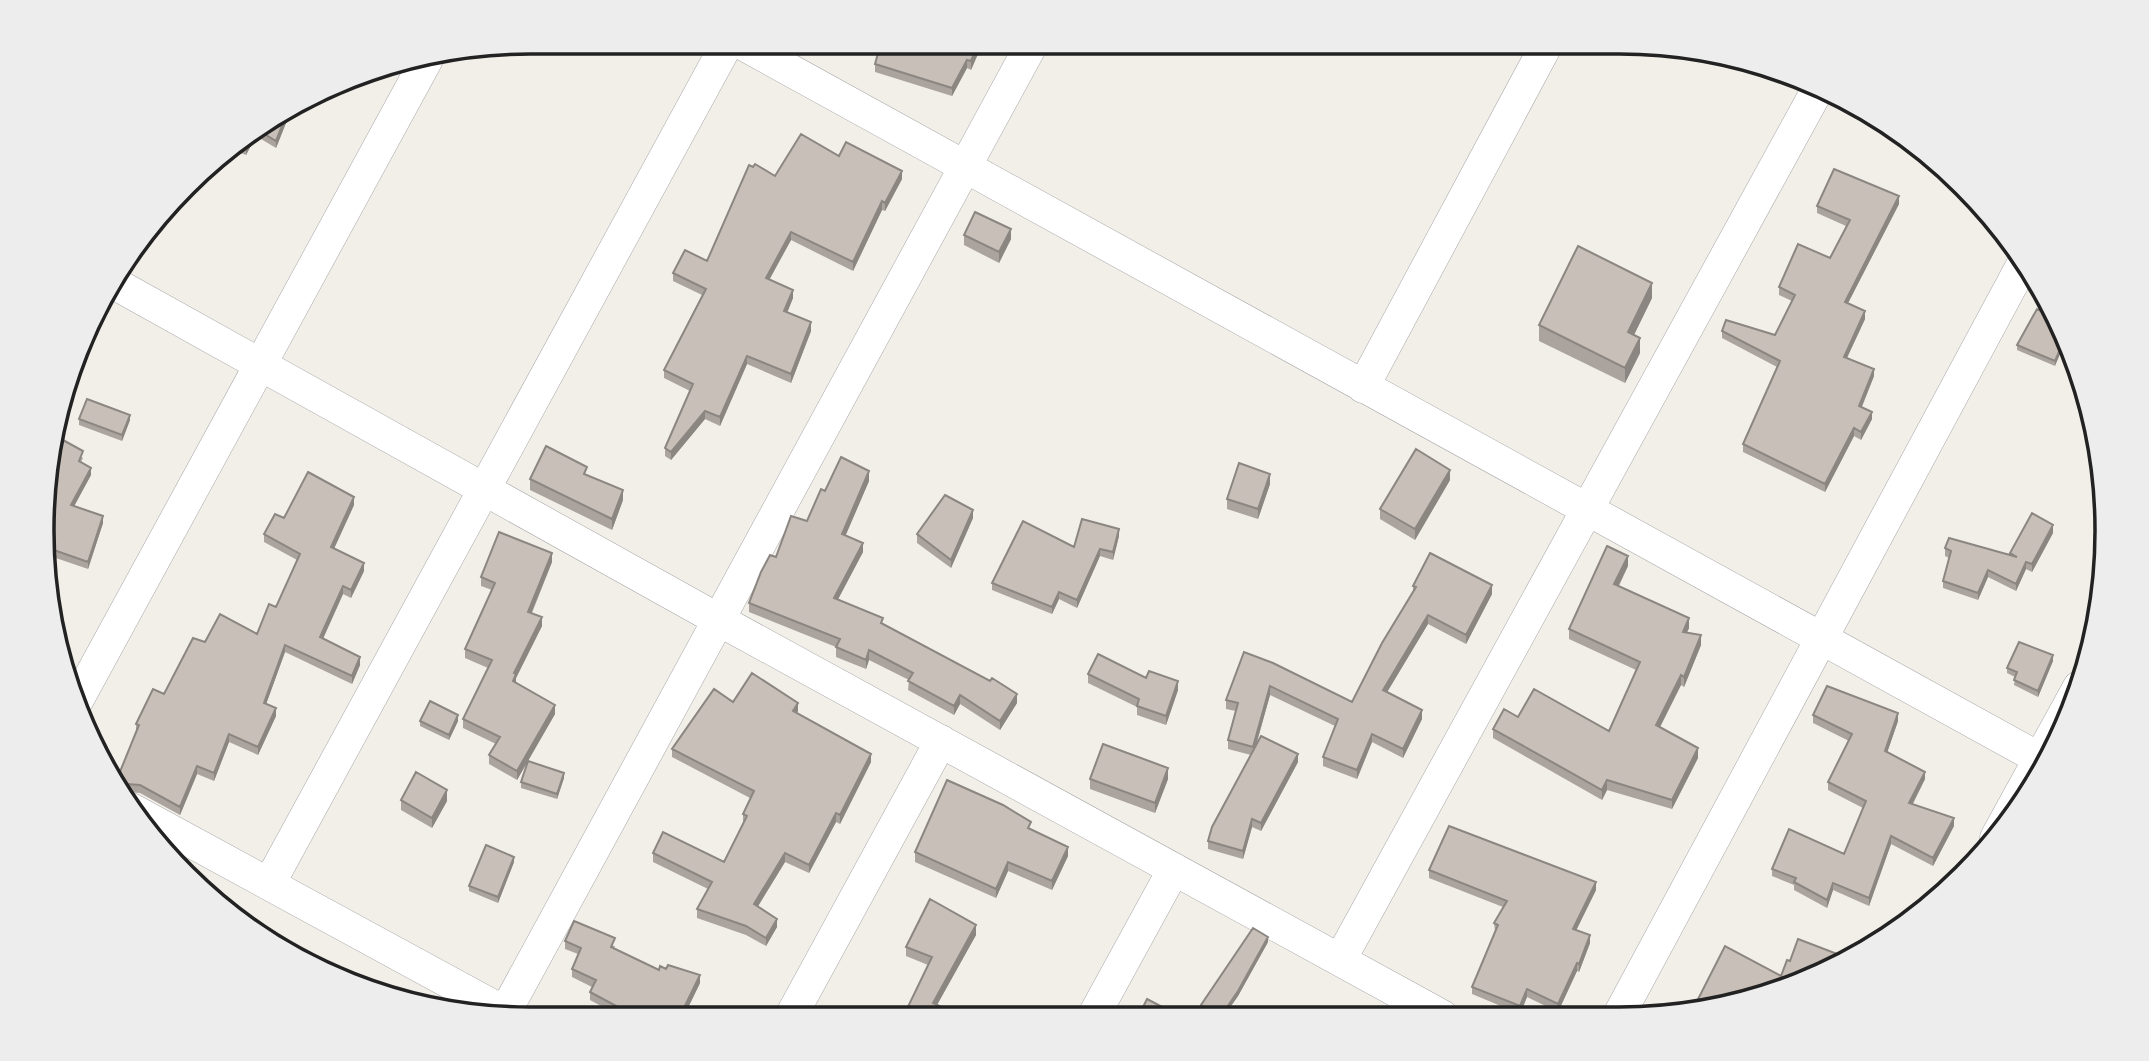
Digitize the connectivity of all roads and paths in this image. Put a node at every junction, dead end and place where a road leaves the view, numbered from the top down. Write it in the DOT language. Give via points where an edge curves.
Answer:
graph roads {
  1 [pos="721,54"];
  2 [pos="761,54"];
  3 [pos="1026,54"];
  4 [pos="1542,54"];
  5 [pos="423,66"];
  6 [pos="1814,96"];
  7 [pos="965,167"];
  8 [pos="2018,273"];
  9 [pos="121,287"];
  10 [pos="260,365"];
  11 [pos="1363,387"];
  12 [pos="484,489"];
  13 [pos="1587,510"];
  14 [pos="719,620"];
  15 [pos="1821,638"];
  16 [pos="83,691"];
  17 [pos="941,741"];
  18 [pos="2037,757"];
  19 [pos="154,822"];
  20 [pos="1174,869"];
  21 [pos="269,884"];
  22 [pos="1340,960"];
  23 [pos="490,1005"];
  24 [pos="513,1006"];
  25 [pos="796,1007"];
  26 [pos="1098,1007"];
  27 [pos="1426,1007"];
  28 [pos="1623,1007"];
  1 -- 12 [label="street"];
  2 -- 7 [label="street"];
  3 -- 7 [label="street"];
  4 -- 11 [label="street"];
  5 -- 10 [label="street"];
  6 -- 13 [label="street"];
  7 -- 11 [label="street"];
  7 -- 14 [label="street"];
  8 -- 15 [label="street"];
  9 -- 10 [label="street"];
  10 -- 12 [label="street"];
  10 -- 16 [label="street"];
  11 -- 13 [label="street"];
  12 -- 14 [label="street"];
  12 -- 21 [label="street"];
  13 -- 15 [label="street"];
  13 -- 22 [label="street"];
  14 -- 17 [label="street"];
  14 -- 24 [label="street"];
  15 -- 18 [label="street"];
  15 -- 28 [label="street"];
  17 -- 20 [label="street"];
  17 -- 25 [label="street"];
  19 -- 21 [label="street"];
  20 -- 22 [label="street"];
  20 -- 26 [label="street"];
  21 -- 23 [label="street"];
  22 -- 27 [label="street"];
}
